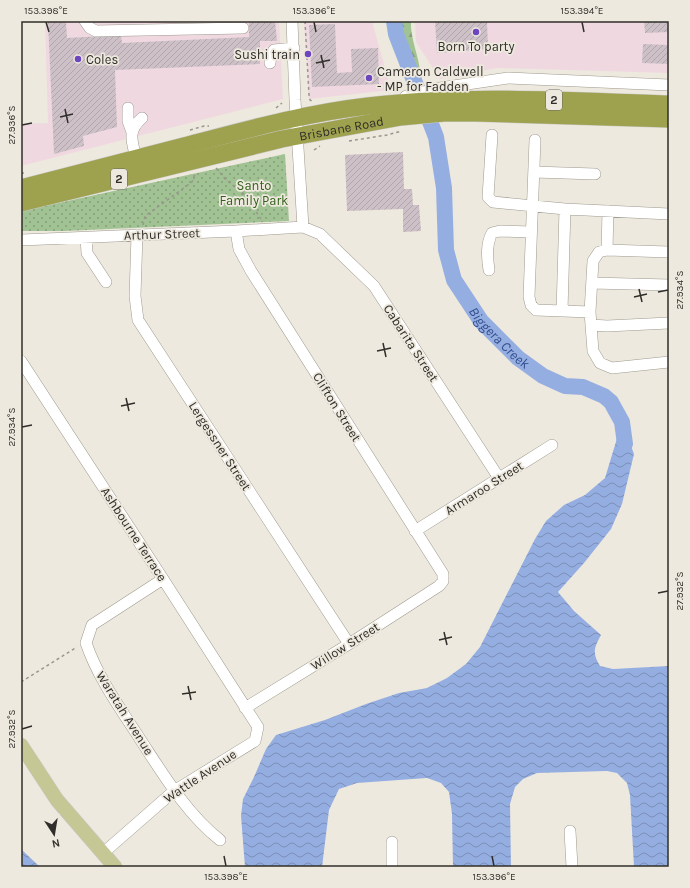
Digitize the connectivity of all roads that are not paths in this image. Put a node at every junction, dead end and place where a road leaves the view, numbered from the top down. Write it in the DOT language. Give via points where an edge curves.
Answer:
graph roads {
  1 [pos="85,21"];
  2 [pos="292,21"];
  3 [pos="243,28"];
  4 [pos="294,48"];
  5 [pos="270,64"];
  6 [pos="669,85"];
  7 [pos="441,100"];
  8 [pos="669,104"];
  9 [pos="128,108"];
  10 [pos="404,112"];
  11 [pos="142,118"];
  12 [pos="296,119"];
  13 [pos="669,119"];
  14 [pos="132,132"];
  15 [pos="492,135"];
  16 [pos="298,136"];
  17 [pos="535,140"];
  18 [pos="136,158"];
  19 [pos="534,172"];
  20 [pos="78,173"];
  21 [pos="595,174"];
  22 [pos="21,180"];
  23 [pos="21,188"];
  24 [pos="21,203"];
  25 [pos="532,206"];
  26 [pos="565,209"];
  27 [pos="608,211"];
  28 [pos="669,214"];
  29 [pos="303,226"];
  30 [pos="236,231"];
  31 [pos="532,232"];
  32 [pos="137,235"];
  33 [pos="86,238"];
  34 [pos="21,240"];
  35 [pos="607,250"];
  36 [pos="669,252"];
  37 [pos="489,270"];
  38 [pos="106,282"];
  39 [pos="592,283"];
  40 [pos="669,285"];
  41 [pos="562,311"];
  42 [pos="590,312"];
  43 [pos="669,322"];
  44 [pos="591,325"];
  45 [pos="21,361"];
  46 [pos="669,362"];
  47 [pos="552,445"];
  48 [pos="499,478"];
  49 [pos="416,531"];
  50 [pos="163,579"];
  51 [pos="443,581"];
  52 [pos="349,644"];
  53 [pos="246,708"];
  54 [pos="21,746"];
  55 [pos="174,791"];
  56 [pos="570,830"];
  57 [pos="220,840"];
  58 [pos="392,842"];
  59 [pos="102,854"];
  60 [pos="115,867"];
  61 [pos="392,867"];
  62 [pos="572,867"];
  1 -- 3 [label="street" via="96,32"];
  2 -- 4 [label="street"];
  4 -- 5 [label="street" via="274,50"];
  4 -- 12 [label="street"];
  6 -- 7 [label="street, Brisbane Road" via="508,78 481,81"];
  7 -- 8 [label="highway, Brisbane Road / 2" via="512,99"];
  7 -- 10 [label="highway, Brisbane Road / 2"];
  7 -- 10 [label="street, Brisbane Road"];
  7 -- 13 [label="highway, Brisbane Road / 2" via="476,113"];
  9 -- 14 [label="street" via="128,121"];
  10 -- 12 [label="highway, Brisbane Road / 2" via="367,106"];
  10 -- 16 [label="highway, Brisbane Road / 2"];
  11 -- 14 [label="street" via="135,124"];
  12 -- 16 [label="street"];
  12 -- 18 [label="highway, Brisbane Road / 2"];
  14 -- 18 [label="street"];
  15 -- 25 [label="street" via="488,197 493,202"];
  16 -- 24 [label="highway, Brisbane Road / 2"];
  16 -- 29 [label="street"];
  17 -- 19 [label="street"];
  18 -- 20 [label="highway, Brisbane Road / 2"];
  19 -- 21 [label="street"];
  19 -- 25 [label="street"];
  20 -- 22 [label="street, Brisbane Road"];
  20 -- 23 [label="highway, Brisbane Road / 2"];
  25 -- 26 [label="street"];
  25 -- 31 [label="street"];
  26 -- 27 [label="street"];
  26 -- 41 [label="street"];
  27 -- 28 [label="street"];
  27 -- 35 [label="street"];
  29 -- 30 [label="street, Arthur Street"];
  29 -- 48 [label="street, Cabarita Street" via="320,234 374,286"];
  30 -- 32 [label="street, Arthur Street"];
  30 -- 49 [label="street, Clifton Street" via="239,249 251,271"];
  31 -- 37 [label="street" via="492,233 488,240 487,252"];
  31 -- 41 [label="street" via="529,297 531,305 536,310"];
  32 -- 33 [label="street, Arthur Street"];
  32 -- 52 [label="street, Lergessner Street" via="135,296 138,320"];
  33 -- 34 [label="street, Arthur Street"];
  33 -- 38 [label="street" via="87,253"];
  35 -- 36 [label="street"];
  35 -- 39 [label="street" via="599,252 594,261"];
  39 -- 40 [label="street"];
  39 -- 42 [label="street"];
  41 -- 42 [label="street"];
  42 -- 44 [label="street"];
  43 -- 44 [label="street"];
  44 -- 46 [label="street" via="593,351 600,363 612,368"];
  45 -- 50 [label="street, Ashbourne Terrace"];
  47 -- 48 [label="street, Armaroo Street"];
  48 -- 49 [label="street, Armaroo Street"];
  49 -- 51 [label="street, Clifton Street" via="443,574"];
  50 -- 53 [label="street, Ashbourne Terrace"];
  50 -- 55 [label="street, Waratah Avenue" via="92,625 86,643 103,682"];
  51 -- 52 [label="street, Willow Street"];
  52 -- 53 [label="street, Willow Street"];
  53 -- 55 [label="street, Wattle Avenue" via="258,727 254,741"];
  54 -- 59 [label="main road" via="52,794"];
  55 -- 57 [label="street, Waratah Avenue"];
  55 -- 59 [label="street, Wattle Avenue"];
  56 -- 62 [label="street"];
  58 -- 61 [label="street"];
  59 -- 60 [label="main road"];
}
